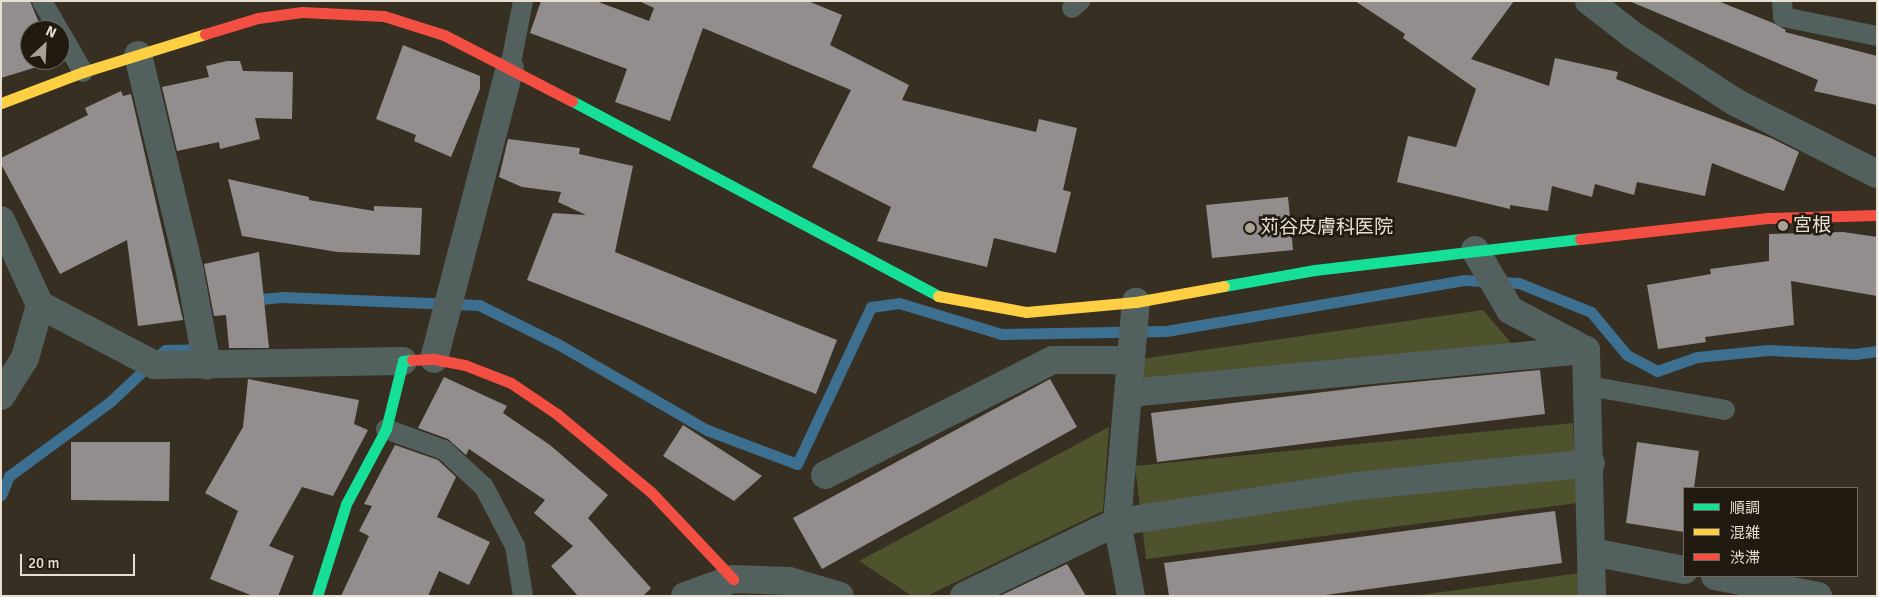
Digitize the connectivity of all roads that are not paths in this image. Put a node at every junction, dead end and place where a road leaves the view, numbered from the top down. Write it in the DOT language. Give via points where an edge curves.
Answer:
graph roads {
  1 [pos="42,1"];
  2 [pos="522,1"];
  3 [pos="1589,1"];
  4 [pos="1782,1"];
  5 [pos="338,8"];
  6 [pos="53,20"];
  7 [pos="1877,36"];
  8 [pos="70,50"];
  9 [pos="138,55"];
  10 [pos="510,68"];
  11 [pos="83,72"];
  12 [pos="1,103"];
  13 [pos="1877,174"];
  14 [pos="1877,215"];
  15 [pos="1,220"];
  16 [pos="1475,250"];
  17 [pos="1136,302"];
  18 [pos="40,305"];
  19 [pos="1586,350"];
  20 [pos="434,359"];
  21 [pos="1131,360"];
  22 [pos="403,361"];
  23 [pos="206,365"];
  24 [pos="1588,386"];
  25 [pos="1129,393"];
  26 [pos="1,396"];
  27 [pos="1725,410"];
  28 [pos="386,429"];
  29 [pos="1591,463"];
  30 [pos="825,475"];
  31 [pos="1117,522"];
  32 [pos="1592,552"];
  33 [pos="1683,570"];
  34 [pos="1720,577"];
  35 [pos="733,579"];
  36 [pos="317,596"];
  37 [pos="523,596"];
  38 [pos="685,596"];
  39 [pos="840,596"];
  40 [pos="964,596"];
  41 [pos="1131,596"];
  42 [pos="1592,596"];
  43 [pos="1818,596"];
  1 -- 6 [label="lane"];
  2 -- 10 [label="lane"];
  3 -- 13 [label="street" via="1634,36 1735,102"];
  4 -- 7 [label="lane" via="1783,17"];
  5 -- 9 [label="street" via="258,18"];
  5 -- 10 [label="street" via="392,19 444,35"];
  8 -- 11 [label="lane"];
  9 -- 11 [label="street"];
  9 -- 23 [label="street" via="190,272"];
  10 -- 17 [label="street" via="940,297 1026,312"];
  10 -- 20 [label="street"];
  11 -- 12 [label="street"];
  14 -- 16 [label="street" via="1768,218"];
  15 -- 18 [label="street"];
  16 -- 17 [label="street" via="1315,270"];
  16 -- 19 [label="street" via="1510,310"];
  17 -- 21 [label="street"];
  18 -- 23 [label="street" via="156,366"];
  18 -- 26 [label="street" via="25,358"];
  19 -- 24 [label="street"];
  19 -- 25 [label="street"];
  20 -- 22 [label="street"];
  20 -- 35 [label="street" via="465,364 511,383 557,414 651,492"];
  21 -- 25 [label="street"];
  21 -- 30 [label="street" via="1053,360"];
  22 -- 23 [label="street"];
  22 -- 28 [label="street"];
  24 -- 27 [label="lane"];
  24 -- 29 [label="street"];
  25 -- 31 [label="street"];
  28 -- 36 [label="street" via="346,504"];
  28 -- 37 [label="lane" via="444,450 484,487 515,546"];
  29 -- 31 [label="street" via="1357,486"];
  29 -- 32 [label="street"];
  31 -- 40 [label="street"];
  31 -- 41 [label="street"];
  32 -- 33 [label="street"];
  32 -- 42 [label="street"];
  34 -- 43 [label="street"];
  35 -- 38 [label="street"];
  35 -- 39 [label="street" via="789,581"];
}
